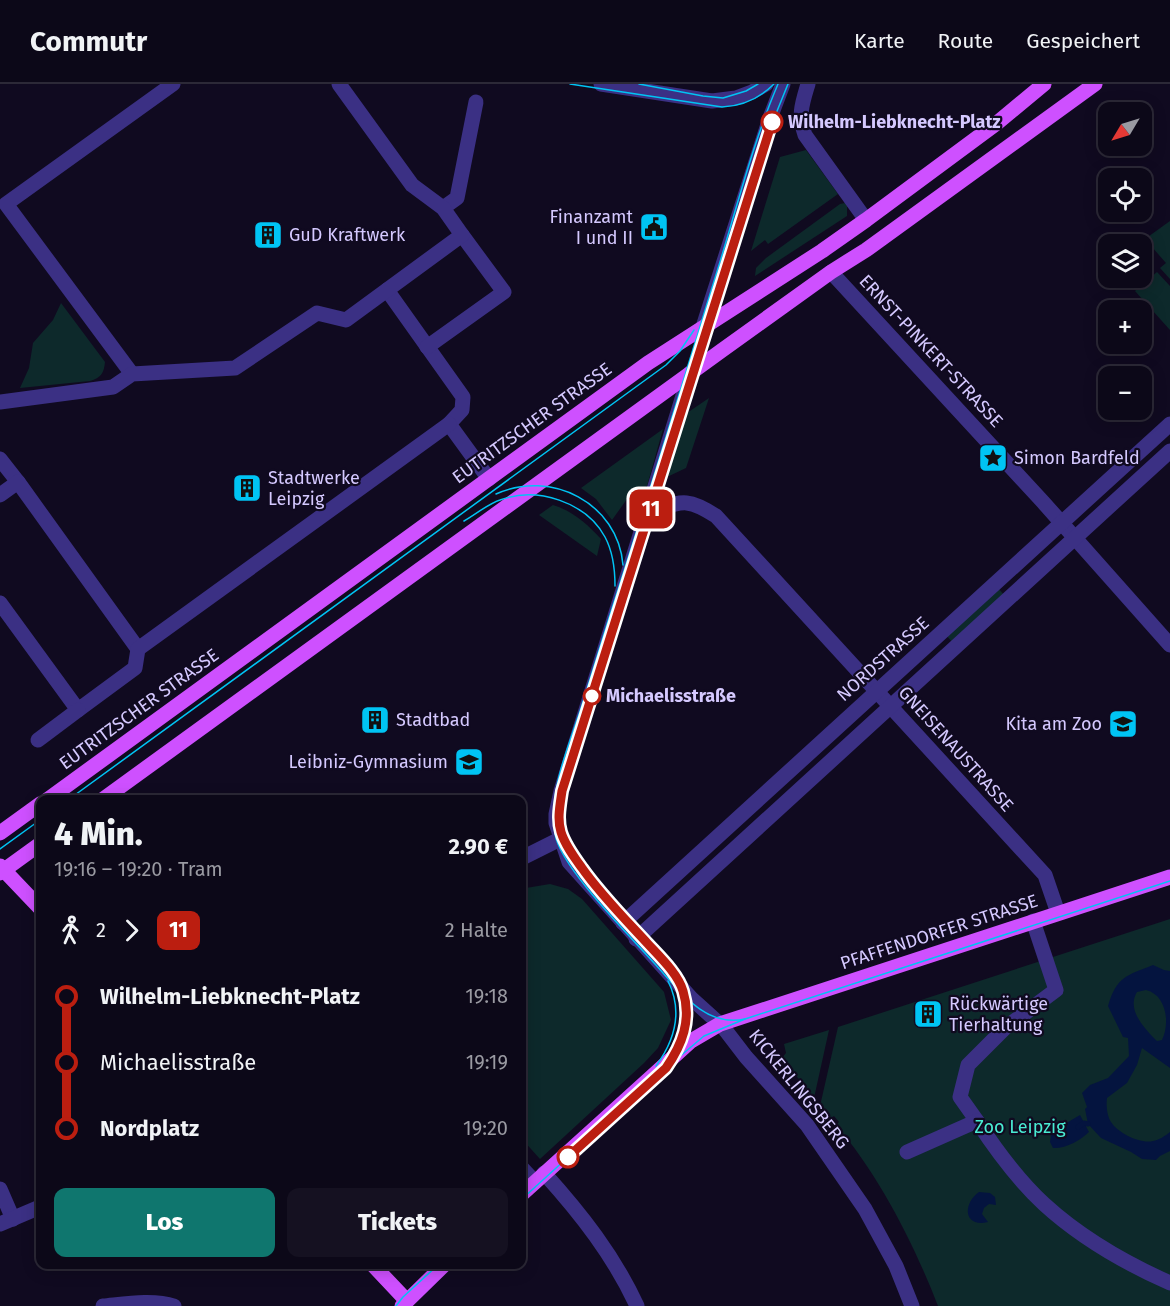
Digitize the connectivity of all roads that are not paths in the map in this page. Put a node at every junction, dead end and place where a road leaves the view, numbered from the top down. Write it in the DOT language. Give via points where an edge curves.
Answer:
graph roads {
  1 [pos="173,84"];
  2 [pos="339,84"];
  3 [pos="602,84"];
  4 [pos="766,84"];
  5 [pos="783,84"];
  6 [pos="808,84"];
  7 [pos="1044,84"];
  8 [pos="1095,84"];
  9 [pos="476,102"];
  10 [pos="443,208"];
  11 [pos="866,220"];
  12 [pos="462,235"];
  13 [pos="831,272"];
  14 [pos="387,290"];
  15 [pos="703,327"];
  16 [pos="427,347"];
  17 [pos="690,373"];
  18 [pos="132,374"];
  19 [pos="0,402"];
  20 [pos="449,424"];
  21 [pos="1170,424"];
  22 [pos="1170,451"];
  23 [pos="0,459"];
  24 [pos="489,479"];
  25 [pos="18,482"];
  26 [pos="0,495"];
  27 [pos="646,513"];
  28 [pos="1061,523"];
  29 [pos="1075,538"];
  30 [pos="0,603"];
  31 [pos="1170,645"];
  32 [pos="138,649"];
  33 [pos="877,691"];
  34 [pos="891,707"];
  35 [pos="78,710"];
  36 [pos="38,740"];
  37 [pos="54,795"];
  38 [pos="109,795"];
  39 [pos="36,807"];
  40 [pos="0,834"];
  41 [pos="560,839"];
  42 [pos="36,847"];
  43 [pos="526,856"];
  44 [pos="1,870"];
  45 [pos="1170,877"];
  46 [pos="36,904"];
  47 [pos="1058,913"];
  48 [pos="1033,921"];
  49 [pos="623,923"];
  50 [pos="636,939"];
  51 [pos="720,1024"];
  52 [pos="977,1121"];
  53 [pos="907,1152"];
  54 [pos="526,1170"];
  55 [pos="539,1178"];
  56 [pos="0,1189"];
  57 [pos="526,1190"];
  58 [pos="36,1209"];
  59 [pos="7,1221"];
  60 [pos="376,1269"];
  61 [pos="440,1269"];
  62 [pos="1170,1283"];
  63 [pos="404,1303"];
  64 [pos="103,1306"];
  65 [pos="174,1306"];
  66 [pos="637,1306"];
  67 [pos="912,1306"];
  1 -- 18 [label="street" via="6,204"];
  2 -- 10 [label="street" via="412,185"];
  3 -- 4 [label="street" via="712,101 736,98"];
  5 -- 15 [label="street"];
  6 -- 11 [label="street" via="800,120 805,135"];
  7 -- 11 [label="main road, EUTRITZSCHER STRASSE"];
  8 -- 13 [label="main road"];
  9 -- 10 [label="street" via="457,198"];
  10 -- 12 [label="street"];
  11 -- 15 [label="main road, EUTRITZSCHER STRASSE"];
  12 -- 14 [label="street"];
  12 -- 16 [label="street" via="504,292"];
  13 -- 17 [label="main road"];
  13 -- 28 [label="street, ERNST-PINKERT-STRASSE"];
  14 -- 16 [label="street"];
  14 -- 18 [label="street" via="346,320 316,313 235,368"];
  15 -- 24 [label="main road, EUTRITZSCHER STRASSE"];
  16 -- 20 [label="street" via="463,397 462,410"];
  17 -- 27 [label="street"];
  17 -- 38 [label="main road"];
  18 -- 19 [label="street" via="113,387"];
  20 -- 24 [label="street"];
  20 -- 32 [label="street"];
  21 -- 28 [label="street, NORDSTRASSE"];
  22 -- 29 [label="street"];
  23 -- 25 [label="street"];
  24 -- 37 [label="main road, EUTRITZSCHER STRASSE"];
  25 -- 26 [label="street"];
  25 -- 32 [label="street"];
  27 -- 33 [label="street, GNEISENAUSTRASSE" via="683,501 716,516"];
  27 -- 41 [label="street" via="561,792 556,814"];
  28 -- 29 [label="street, ERNST-PINKERT-STRASSE"];
  28 -- 33 [label="street, NORDSTRASSE"];
  29 -- 31 [label="street, ERNST-PINKERT-STRASSE"];
  29 -- 34 [label="street"];
  30 -- 35 [label="street"];
  32 -- 35 [label="street" via="135,668"];
  33 -- 34 [label="street, GNEISENAUSTRASSE"];
  33 -- 49 [label="street, NORDSTRASSE"];
  34 -- 47 [label="street, GNEISENAUSTRASSE" via="1045,875"];
  34 -- 50 [label="street"];
  35 -- 36 [label="street"];
  39 -- 40 [label="main road"];
  41 -- 43 [label="street"];
  41 -- 49 [label="street, KICKERLINGSBERG" via="569,862"];
  42 -- 44 [label="main road"];
  44 -- 46 [label="main road"];
  45 -- 47 [label="main road, PFAFFENDORFER STRASSE"];
  47 -- 48 [label="main road, PFAFFENDORFER STRASSE"];
  48 -- 51 [label="main road, PFAFFENDORFER STRASSE"];
  48 -- 52 [label="street" via="1056,990 1005,1028 968,1065 960,1097"];
  49 -- 50 [label="street, KICKERLINGSBERG"];
  50 -- 51 [label="street, KICKERLINGSBERG"];
  51 -- 55 [label="main road, PFAFFENDORFER STRASSE" via="691,1041"];
  51 -- 67 [label="street, KICKERLINGSBERG" via="834,1162 896,1266"];
  52 -- 53 [label="street"];
  52 -- 62 [label="street" via="996,1150 1044,1204 1087,1238"];
  54 -- 55 [label="street"];
  55 -- 57 [label="main road, PFAFFENDORFER STRASSE"];
  55 -- 66 [label="street" via="573,1206 609,1253"];
  56 -- 59 [label="street"];
  58 -- 59 [label="street"];
  60 -- 63 [label="main road"];
  61 -- 63 [label="main road"];
  64 -- 65 [label="street"];
}
